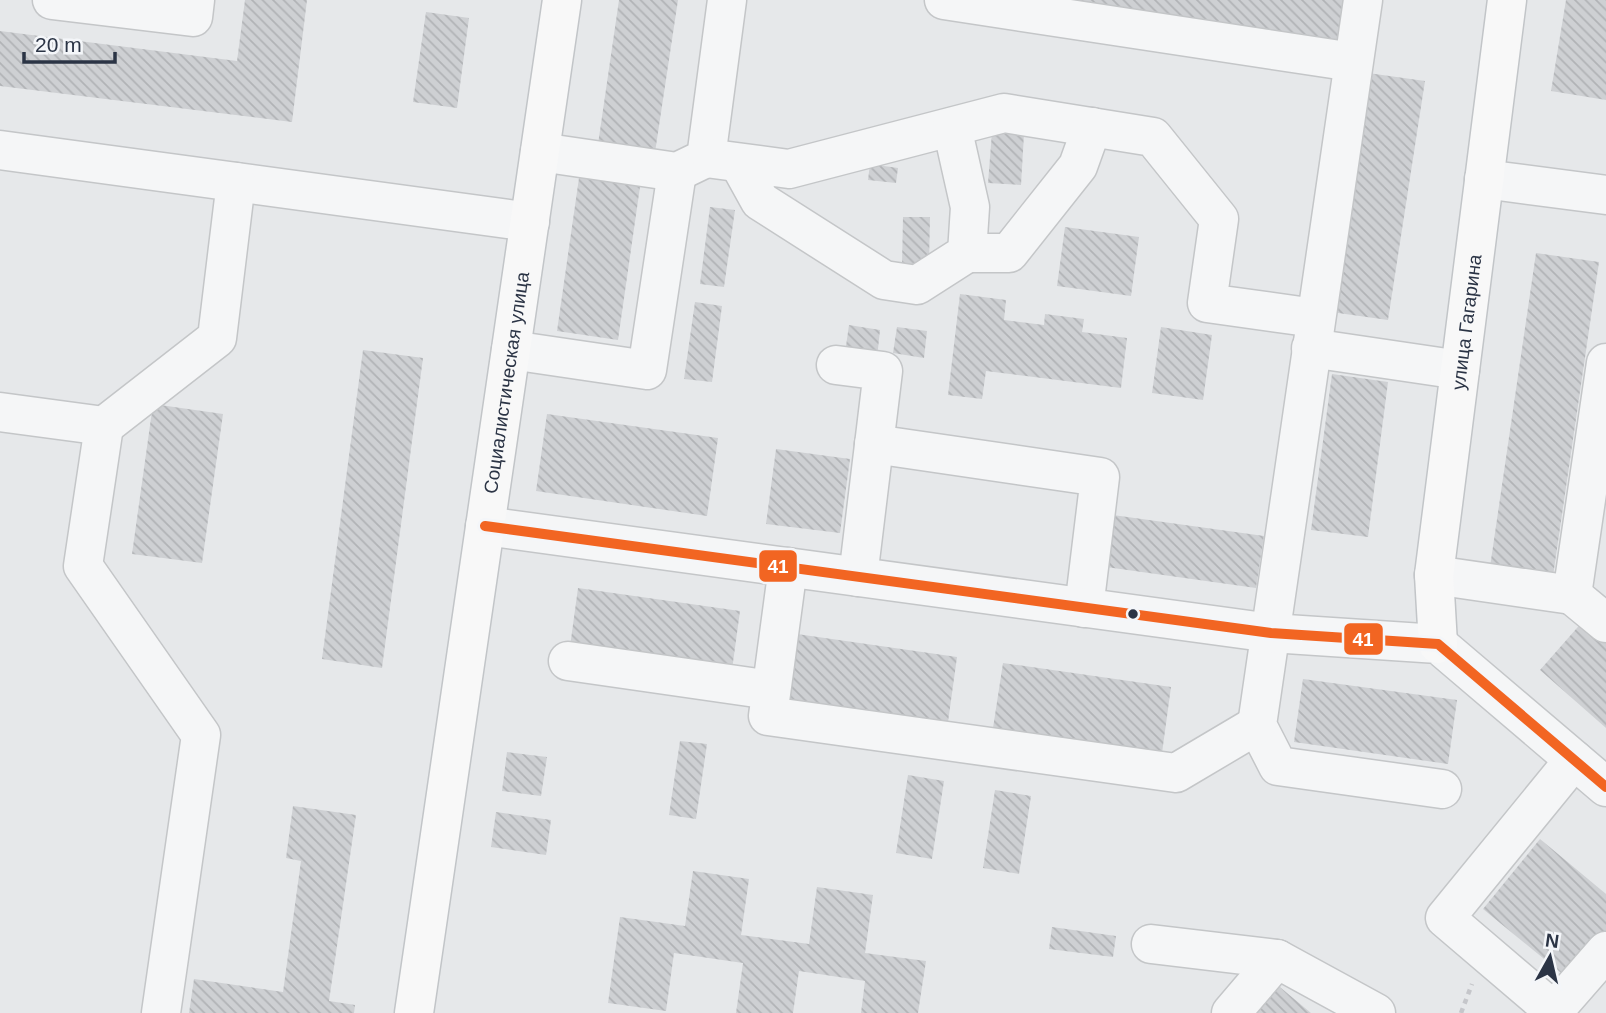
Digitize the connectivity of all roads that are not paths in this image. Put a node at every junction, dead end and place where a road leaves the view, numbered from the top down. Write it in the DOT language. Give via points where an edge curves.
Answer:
graph roads {
  1 [pos="52,0"];
  2 [pos="195,0"];
  3 [pos="562,0"];
  4 [pos="727,0"];
  5 [pos="944,0"];
  6 [pos="1363,0"];
  7 [pos="1507,0"];
  8 [pos="1353,62"];
  9 [pos="952,127"];
  10 [pos="1091,127"];
  11 [pos="0,150"];
  12 [pos="540,152"];
  13 [pos="708,164"];
  14 [pos="1484,179"];
  15 [pos="236,182"];
  16 [pos="1606,195"];
  17 [pos="530,222"];
  18 [pos="967,253"];
  19 [pos="1313,333"];
  20 [pos="511,350"];
  21 [pos="1606,363"];
  22 [pos="836,365"];
  23 [pos="1460,370"];
  24 [pos="0,412"];
  25 [pos="104,426"];
  26 [pos="874,444"];
  27 [pos="485,526"];
  28 [pos="788,567"];
  29 [pos="1434,575"];
  30 [pos="858,577"];
  31 [pos="1572,595"];
  32 [pos="1084,608"];
  33 [pos="1606,623"];
  34 [pos="1271,634"];
  35 [pos="1438,644"];
  36 [pos="568,661"];
  37 [pos="771,690"];
  38 [pos="1257,724"];
  39 [pos="1574,760"];
  40 [pos="1606,787"];
  41 [pos="1442,789"];
  42 [pos="1151,944"];
  43 [pos="1606,951"];
  44 [pos="1277,959"];
  45 [pos="1553,1012"];
  46 [pos="161,1013"];
  47 [pos="414,1013"];
  48 [pos="1231,1013"];
  49 [pos="1376,1013"];
  1 -- 2 [label="street" via="193,17"];
  3 -- 12 [label="main road, Социалистическая улица"];
  4 -- 13 [label="street"];
  5 -- 8 [label="street"];
  6 -- 8 [label="street"];
  7 -- 14 [label="main road, улица Гагарина"];
  8 -- 19 [label="street"];
  9 -- 10 [label="street" via="1004,113"];
  9 -- 13 [label="street" via="789,170"];
  9 -- 18 [label="street" via="970,207"];
  10 -- 18 [label="street" via="1078,166 1009,253"];
  10 -- 19 [label="street" via="1153,137 1219,219 1207,303"];
  11 -- 15 [label="street"];
  12 -- 13 [label="street"];
  12 -- 17 [label="main road, Социалистическая улица"];
  13 -- 18 [label="street" via="884,280 917,285"];
  13 -- 20 [label="street" via="647,370"];
  14 -- 16 [label="street"];
  14 -- 23 [label="main road, улица Гагарина"];
  15 -- 17 [label="street"];
  15 -- 25 [label="street" via="217,338"];
  17 -- 20 [label="main road, Социалистическая улица"];
  19 -- 23 [label="street"];
  19 -- 34 [label="street"];
  20 -- 27 [label="main road, Социалистическая улица"];
  21 -- 31 [label="street"];
  22 -- 26 [label="street" via="883,371"];
  23 -- 29 [label="main road, улица Гагарина"];
  24 -- 25 [label="street"];
  25 -- 46 [label="street" via="83,566 201,735"];
  26 -- 30 [label="street"];
  26 -- 32 [label="street" via="1100,477"];
  27 -- 28 [label="street"];
  27 -- 47 [label="main road, Социалистическая улица"];
  28 -- 30 [label="street"];
  28 -- 37 [label="street"];
  29 -- 31 [label="street"];
  29 -- 35 [label="main road, улица Гагарина"];
  30 -- 32 [label="street"];
  31 -- 33 [label="street"];
  32 -- 34 [label="street"];
  34 -- 35 [label="street"];
  34 -- 38 [label="street"];
  35 -- 39 [label="street"];
  36 -- 37 [label="street"];
  37 -- 38 [label="street" via="768,716 1176,774"];
  38 -- 41 [label="street" via="1278,766"];
  39 -- 40 [label="street"];
  39 -- 45 [label="street" via="1445,918"];
  42 -- 44 [label="street"];
  43 -- 45 [label="street"];
  44 -- 48 [label="street"];
  44 -- 49 [label="street"];
}
